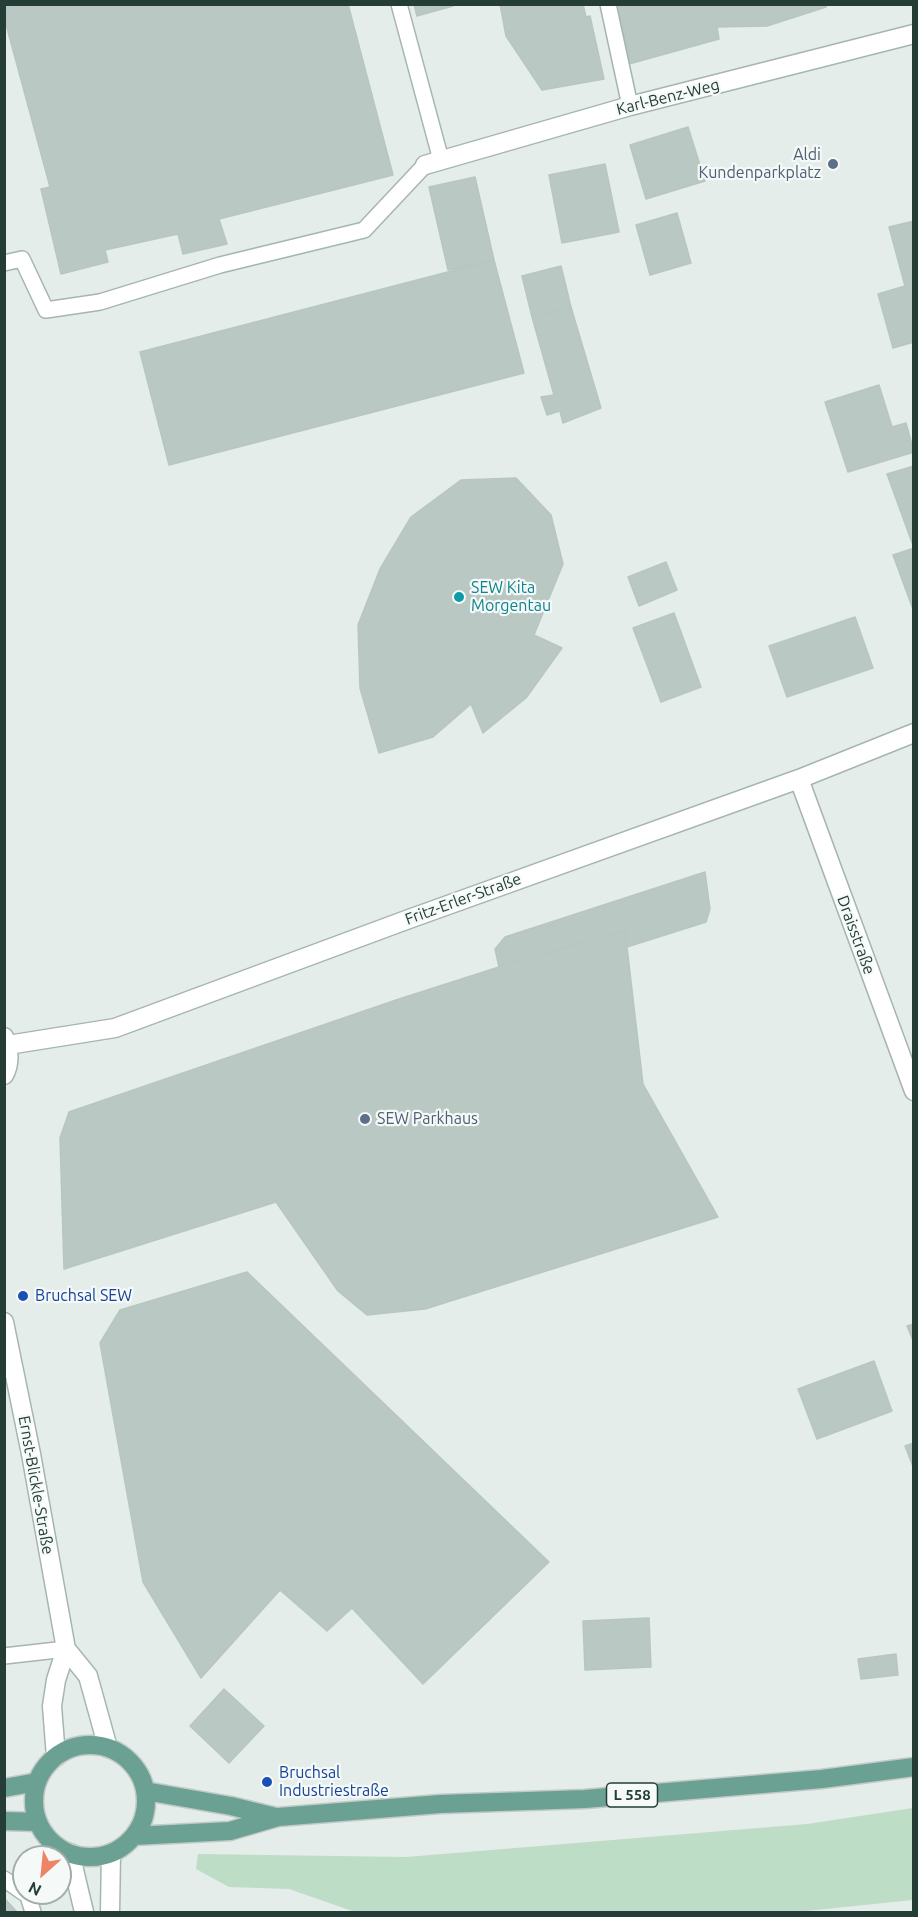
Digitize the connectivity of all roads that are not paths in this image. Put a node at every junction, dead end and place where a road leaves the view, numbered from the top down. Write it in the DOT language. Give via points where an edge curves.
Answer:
graph roads {
  1 [pos="399,4"];
  2 [pos="608,4"];
  3 [pos="914,34"];
  4 [pos="630,106"];
  5 [pos="433,162"];
  6 [pos="4,263"];
  7 [pos="914,734"];
  8 [pos="798,779"];
  9 [pos="6,1041"];
  10 [pos="4,1075"];
  11 [pos="914,1091"];
  12 [pos="4,1322"];
  13 [pos="66,1648"];
  14 [pos="4,1656"];
  15 [pos="108,1748"];
  16 [pos="56,1757"];
  17 [pos="914,1767"];
  18 [pos="37,1782"];
  19 [pos="4,1788"];
  20 [pos="145,1791"];
  21 [pos="278,1817"];
  22 [pos="4,1821"];
  23 [pos="38,1822"];
  24 [pos="134,1836"];
  25 [pos="57,1845"];
  26 [pos="111,1852"];
  27 [pos="72,1853"];
  28 [pos="72,1861"];
  29 [pos="84,1912"];
  30 [pos="110,1912"];
  1 -- 5 [label="lane"];
  2 -- 4 [label="lane"];
  3 -- 4 [label="street, Karl-Benz-Weg"];
  4 -- 5 [label="street, Karl-Benz-Weg"];
  5 -- 6 [label="lane" via="364,230 220,265 99,302 46,310 22,259"];
  7 -- 8 [label="street, Fritz-Erler-Straße"];
  8 -- 9 [label="street, Fritz-Erler-Straße" via="115,1028"];
  8 -- 11 [label="street, Draisstraße"];
  9 -- 10 [label="street" via="8,1068"];
  12 -- 13 [label="street, Ernst-Blickle-Straße"];
  13 -- 14 [label="lane"];
  13 -- 15 [label="street, Ernst-Blickle-Straße" via="88,1676"];
  13 -- 16 [label="street, Ernst-Blickle-Straße" via="52,1706"];
  15 -- 16 [label="main road" via="81,1746"];
  15 -- 20 [label="main road" via="137,1770"];
  16 -- 18 [label="main road"];
  17 -- 21 [label="main road, L 558" via="822,1779 585,1799 441,1804"];
  18 -- 19 [label="main road"];
  18 -- 23 [label="main road" via="34,1802"];
  20 -- 21 [label="main road, L 558"];
  20 -- 24 [label="main road" via="142,1821"];
  21 -- 24 [label="main road, L 558" via="230,1831"];
  22 -- 23 [label="main road"];
  23 -- 25 [label="main road"];
  24 -- 26 [label="main road"];
  26 -- 27 [label="main road" via="91,1856"];
  26 -- 30 [label="street"];
  28 -- 29 [label="street"];
}
